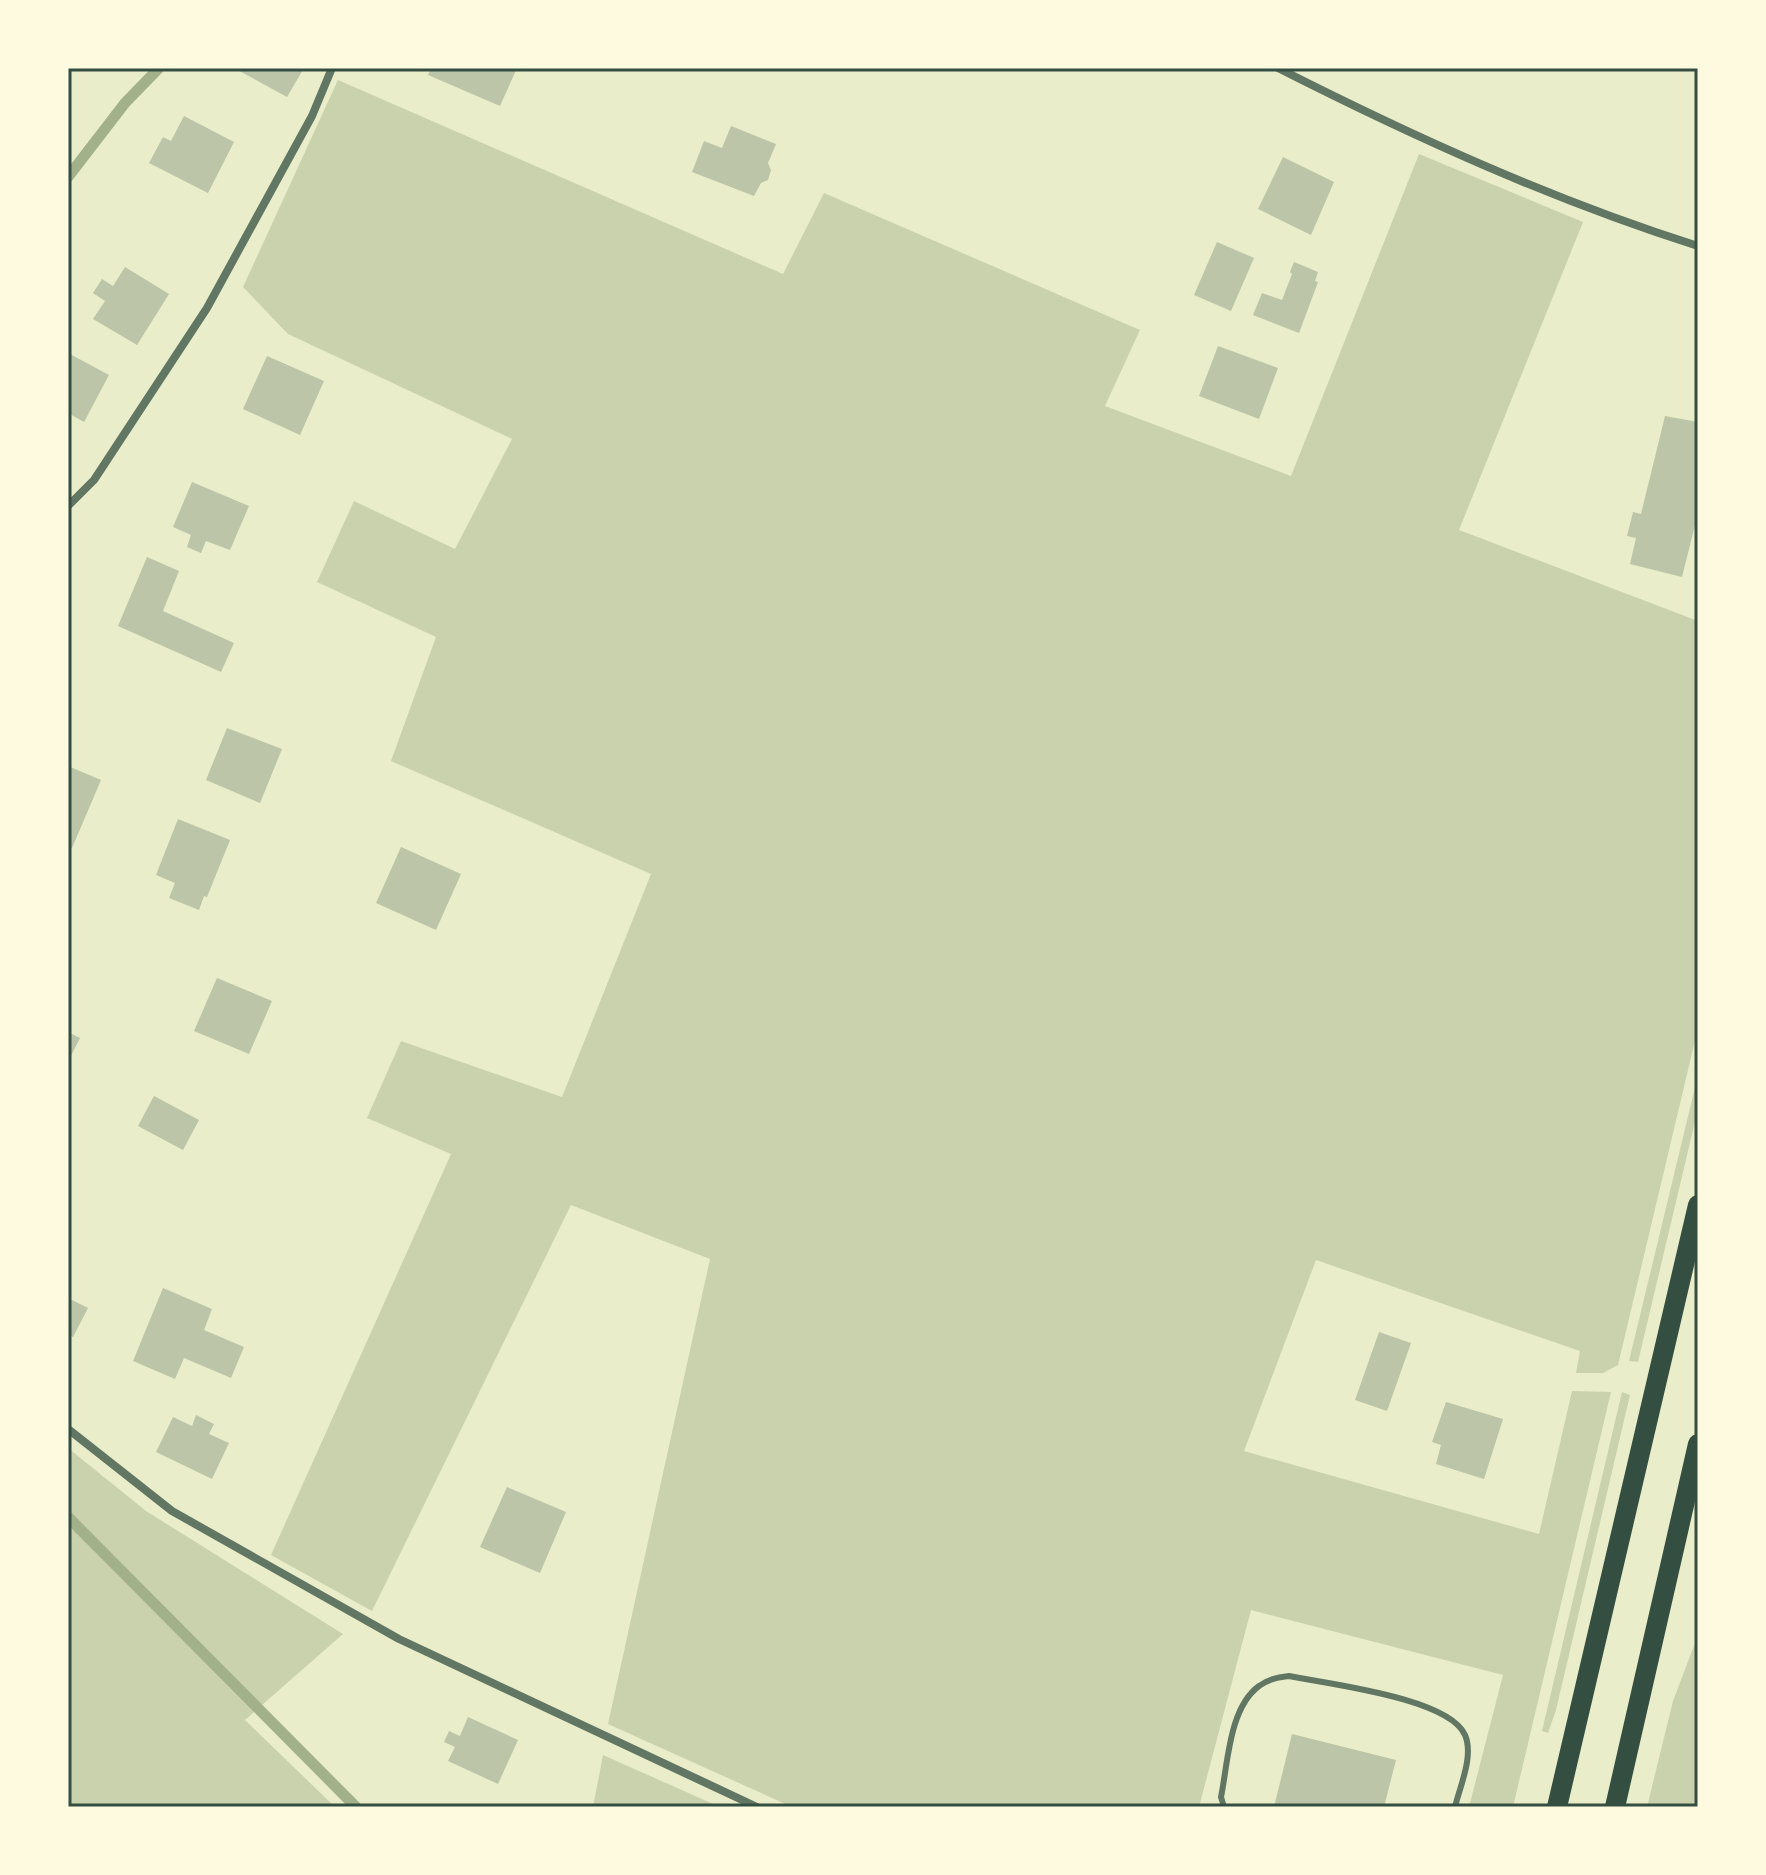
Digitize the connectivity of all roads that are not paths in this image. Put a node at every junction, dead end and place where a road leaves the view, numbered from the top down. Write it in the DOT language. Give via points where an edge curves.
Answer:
graph roads {
  1 [pos="332,68"];
  2 [pos="1278,68"];
  3 [pos="1698,246"];
  4 [pos="68,506"];
  5 [pos="1698,1205"];
  6 [pos="68,1429"];
  7 [pos="1698,1444"];
  8 [pos="757,1807"];
  9 [pos="1224,1807"];
  10 [pos="1455,1807"];
  11 [pos="1557,1807"];
  12 [pos="1615,1807"];
  1 -- 4 [label="street" via="312,116 207,308 94,480"];
  2 -- 3 [label="street" via="1425,140 1623,222"];
  5 -- 11 [label="main road"];
  6 -- 8 [label="street" via="172,1511 399,1639"];
  7 -- 12 [label="main road"];
  9 -- 10 [label="lane" via="1221,1797 1236,1722 1245,1703 1258,1686 1289,1676 1420,1703 1456,1722 1469,1751"];
}
